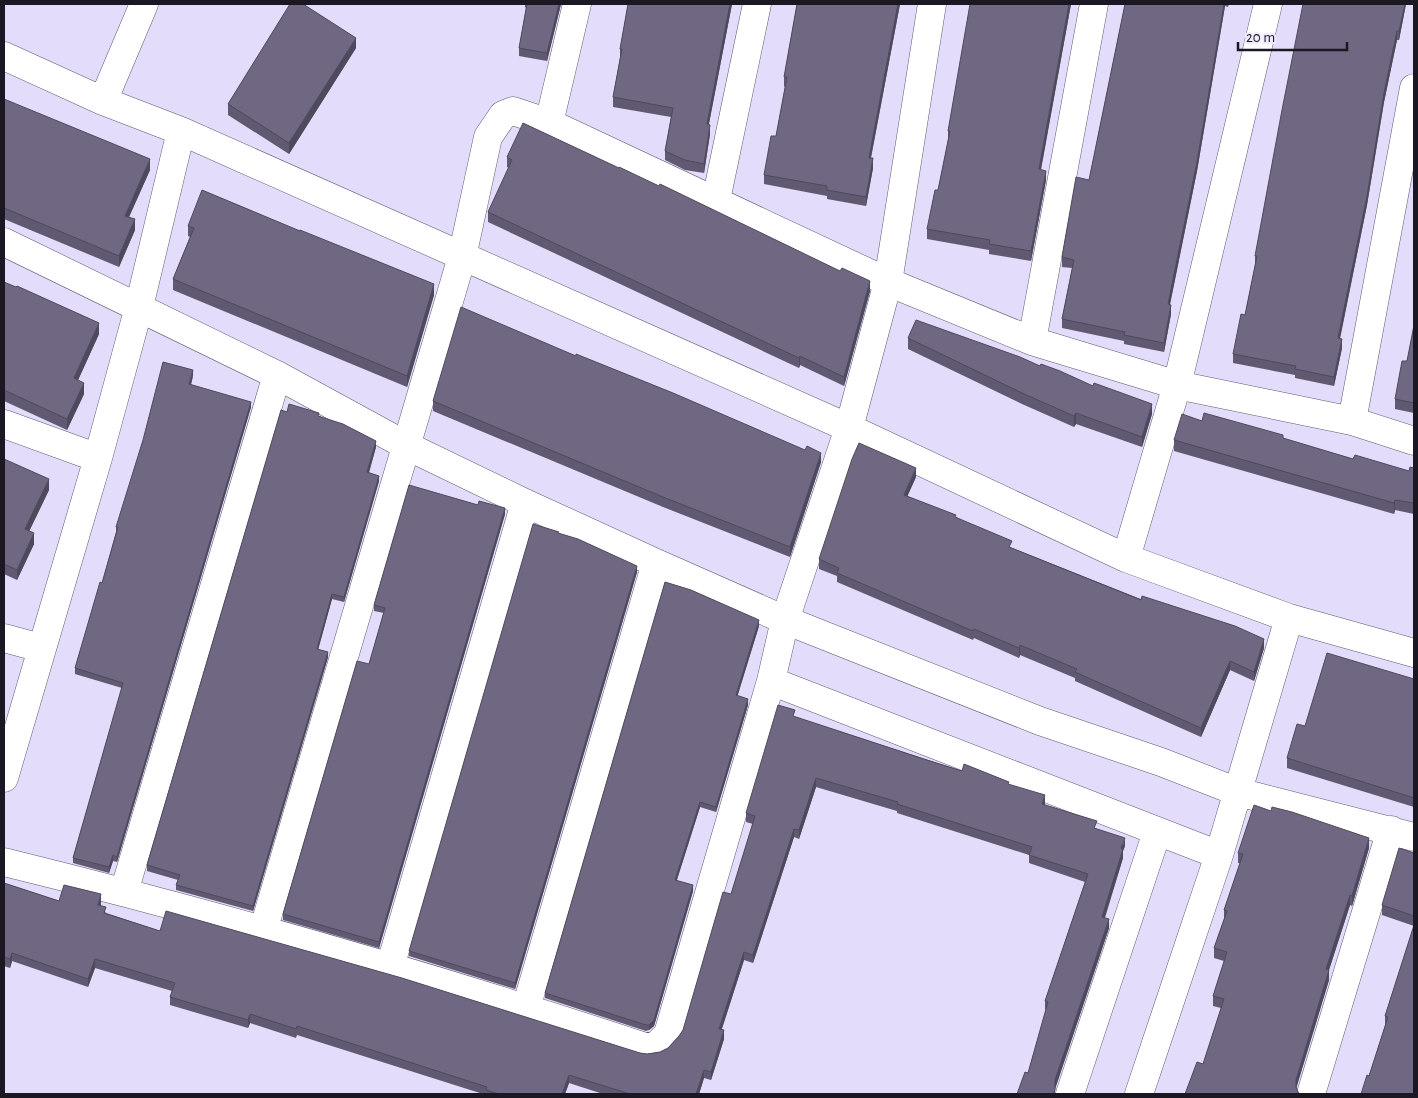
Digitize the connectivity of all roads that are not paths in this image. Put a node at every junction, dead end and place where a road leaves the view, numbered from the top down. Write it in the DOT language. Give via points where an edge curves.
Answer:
graph roads {
  1 [pos="144,4"];
  2 [pos="577,4"];
  3 [pos="757,4"];
  4 [pos="932,4"];
  5 [pos="1094,4"];
  6 [pos="1268,4"];
  7 [pos="4,56"];
  8 [pos="1414,88"];
  9 [pos="103,101"];
  10 [pos="548,124"];
  11 [pos="181,131"];
  12 [pos="716,200"];
  13 [pos="4,242"];
  14 [pos="462,257"];
  15 [pos="888,282"];
  16 [pos="139,307"];
  17 [pos="1032,341"];
  18 [pos="277,374"];
  19 [pos="1177,385"];
  20 [pos="1352,421"];
  21 [pos="4,424"];
  22 [pos="849,428"];
  23 [pos="1414,441"];
  24 [pos="407,446"];
  25 [pos="98,458"];
  26 [pos="525,503"];
  27 [pos="1126,558"];
  28 [pos="656,563"];
  29 [pos="1289,618"];
  30 [pos="785,620"];
  31 [pos="4,638"];
  32 [pos="41,648"];
  33 [pos="1414,653"];
  34 [pos="771,681"];
  35 [pos="4,778"];
  36 [pos="1238,792"];
  37 [pos="1157,832"];
  38 [pos="1403,833"];
  39 [pos="1219,855"];
  40 [pos="4,862"];
  41 [pos="124,892"];
  42 [pos="263,931"];
  43 [pos="390,967"];
  44 [pos="526,1008"];
  45 [pos="1070,1094"];
  46 [pos="1139,1094"];
  47 [pos="1311,1094"];
  1 -- 9 [label="street"];
  2 -- 10 [label="street"];
  3 -- 12 [label="street"];
  4 -- 15 [label="street"];
  5 -- 17 [label="street"];
  6 -- 19 [label="street"];
  7 -- 9 [label="street"];
  8 -- 20 [label="street"];
  9 -- 11 [label="street"];
  10 -- 12 [label="street"];
  10 -- 14 [label="street" via="513,111 503,115 488,137"];
  11 -- 14 [label="street"];
  11 -- 16 [label="street"];
  12 -- 15 [label="street"];
  13 -- 16 [label="street"];
  14 -- 22 [label="street"];
  14 -- 24 [label="street"];
  15 -- 17 [label="street"];
  15 -- 22 [label="street"];
  16 -- 18 [label="street"];
  16 -- 25 [label="street"];
  17 -- 19 [label="street"];
  18 -- 24 [label="street"];
  18 -- 41 [label="street"];
  19 -- 20 [label="street"];
  19 -- 27 [label="street"];
  20 -- 23 [label="street"];
  21 -- 25 [label="street"];
  22 -- 27 [label="street"];
  22 -- 30 [label="street"];
  24 -- 26 [label="street"];
  24 -- 42 [label="street"];
  25 -- 32 [label="street"];
  26 -- 28 [label="street"];
  26 -- 43 [label="street"];
  27 -- 29 [label="street"];
  28 -- 30 [label="street"];
  28 -- 44 [label="street"];
  29 -- 33 [label="street"];
  29 -- 36 [label="street"];
  30 -- 34 [label="street"];
  30 -- 36 [label="street" via="1040,721"];
  31 -- 32 [label="street"];
  32 -- 35 [label="street"];
  34 -- 37 [label="street"];
  34 -- 44 [label="street" via="668,1034 657,1045 645,1047"];
  36 -- 38 [label="street"];
  36 -- 39 [label="street"];
  37 -- 39 [label="street"];
  37 -- 45 [label="street"];
  38 -- 47 [label="street"];
  39 -- 46 [label="street"];
  40 -- 41 [label="street"];
  41 -- 42 [label="street"];
  42 -- 43 [label="street"];
  43 -- 44 [label="street"];
}
